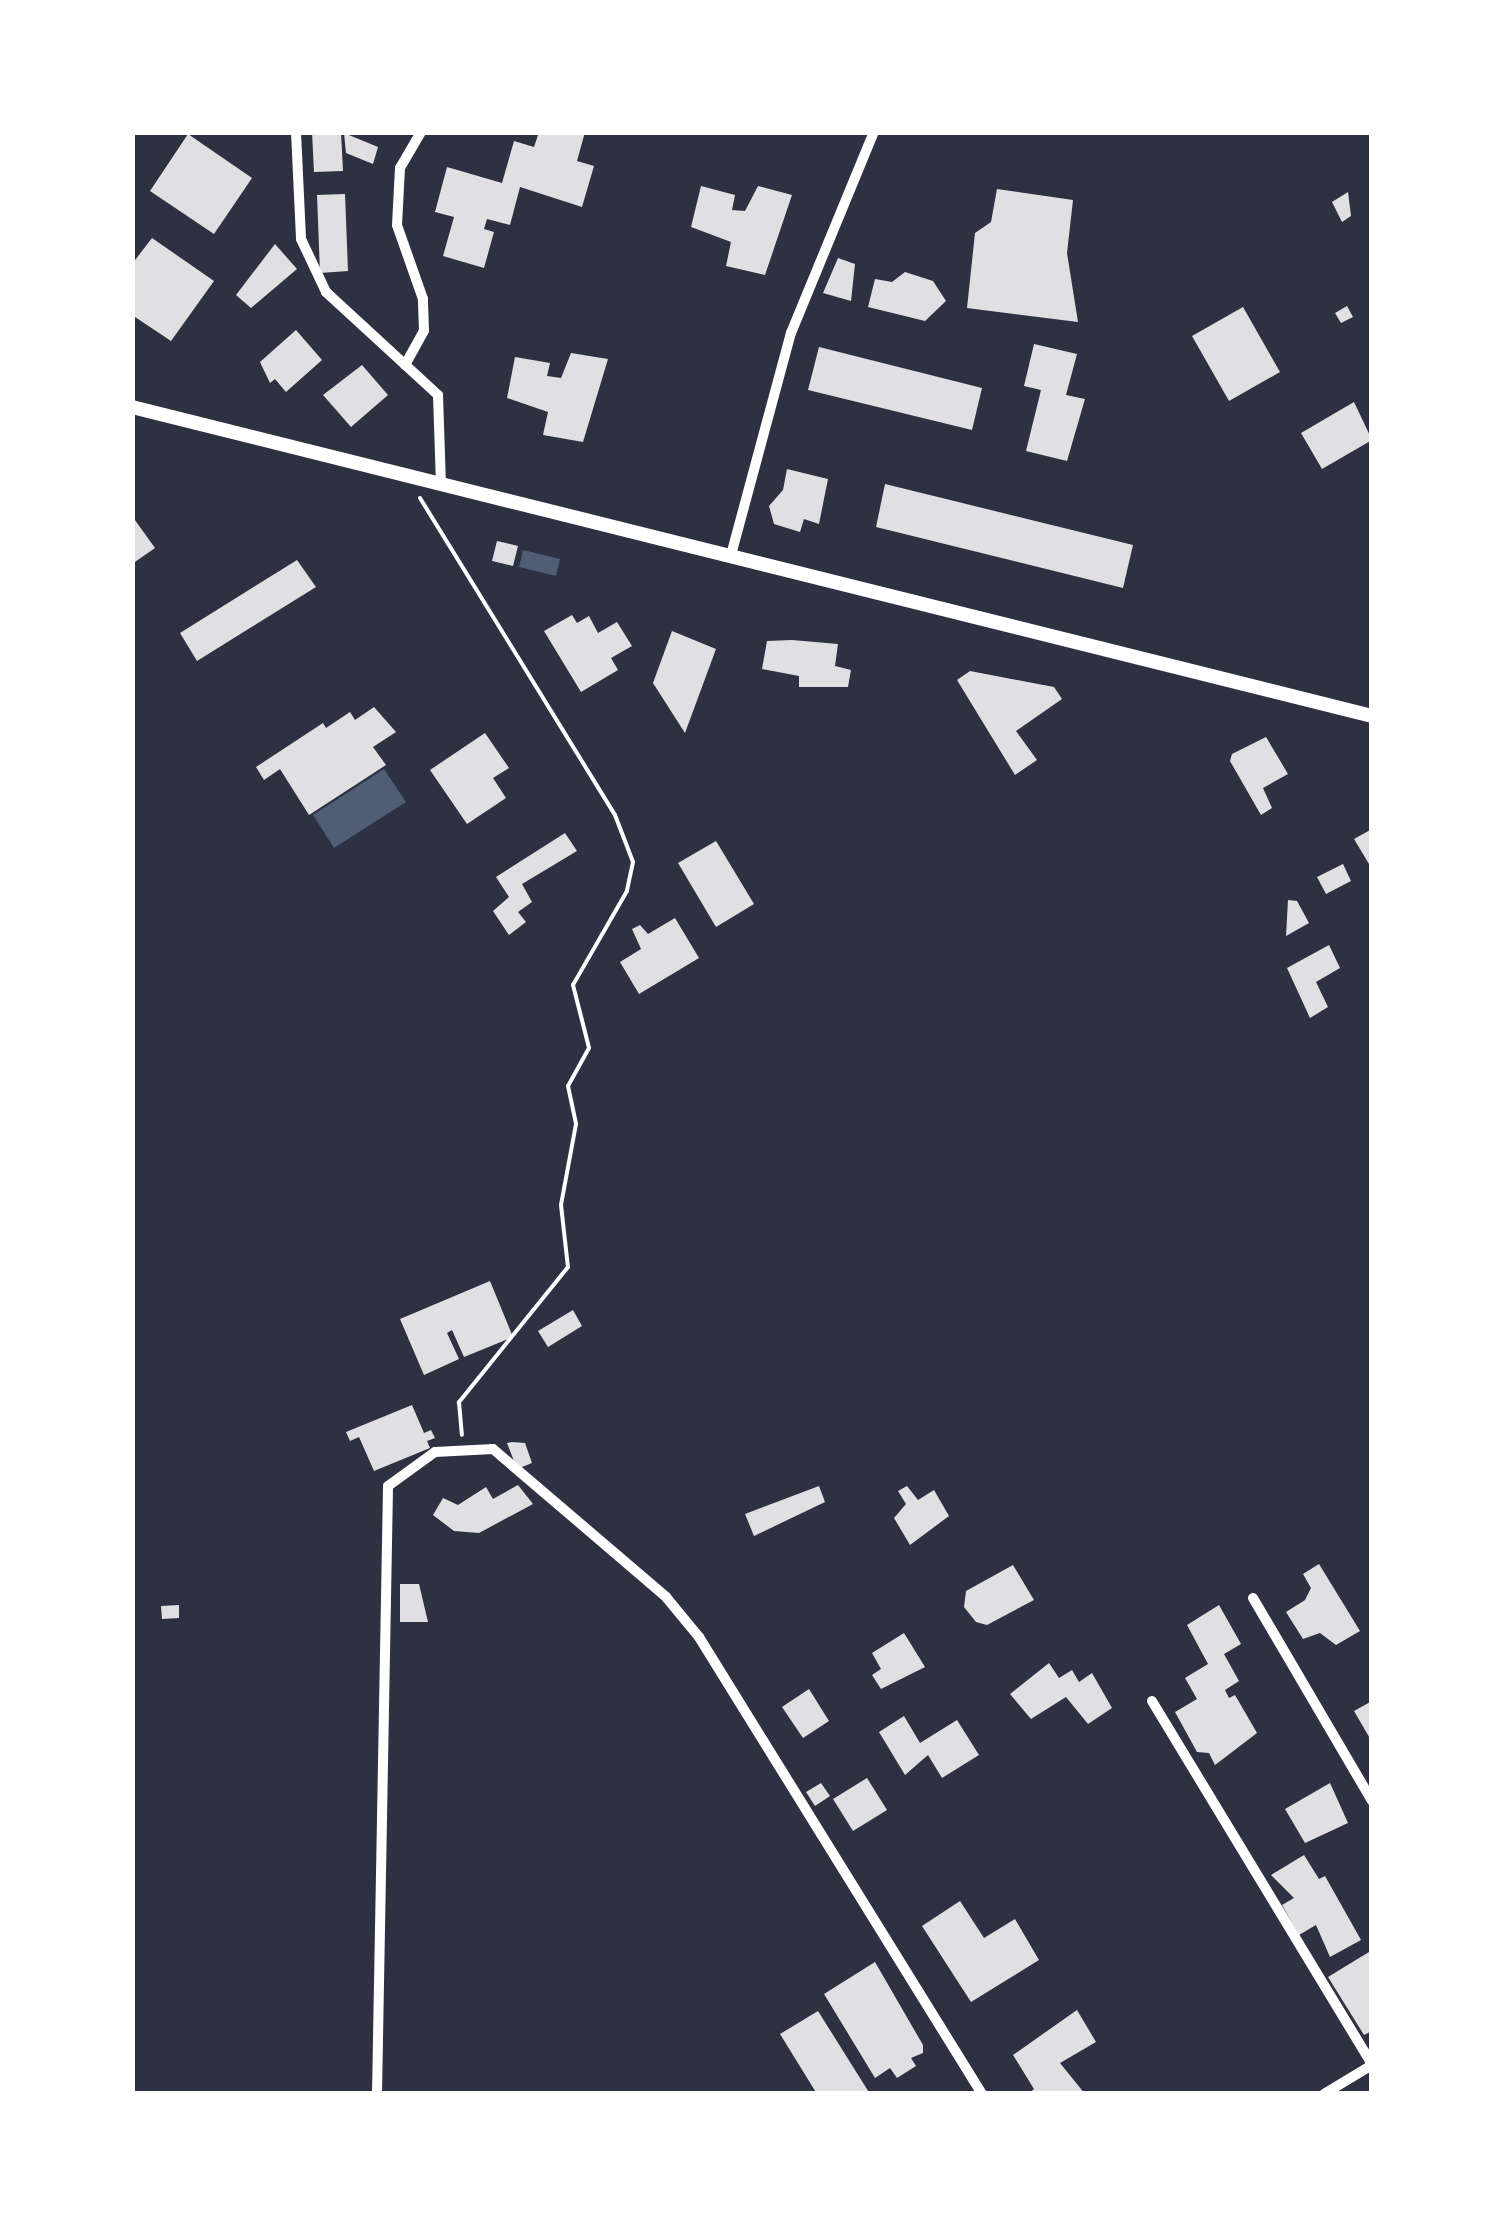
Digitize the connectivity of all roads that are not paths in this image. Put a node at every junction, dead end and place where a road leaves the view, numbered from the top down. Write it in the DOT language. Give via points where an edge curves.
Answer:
graph roads {
  1 [pos="296,132"];
  2 [pos="421,132"];
  3 [pos="874,132"];
  4 [pos="405,364"];
  5 [pos="132,406"];
  6 [pos="441,484"];
  7 [pos="731,555"];
  8 [pos="1372,716"];
  9 [pos="1252,1598"];
  10 [pos="1152,1701"];
  11 [pos="1372,1800"];
  12 [pos="1372,2064"];
  13 [pos="377,2094"];
  14 [pos="982,2094"];
  15 [pos="1324,2094"];
  1 -- 4 [label="street" via="300,239 326,292"];
  2 -- 4 [label="street" via="400,168 397,225 424,300 424,331"];
  3 -- 7 [label="street" via="791,333"];
  4 -- 6 [label="street" via="438,395"];
  5 -- 6 [label="street"];
  6 -- 7 [label="street"];
  7 -- 8 [label="street"];
  9 -- 11 [label="street"];
  10 -- 12 [label="street"];
  12 -- 15 [label="street"];
  13 -- 14 [label="street" via="388,1486 434,1452 492,1449 666,1597 699,1638"];
}
